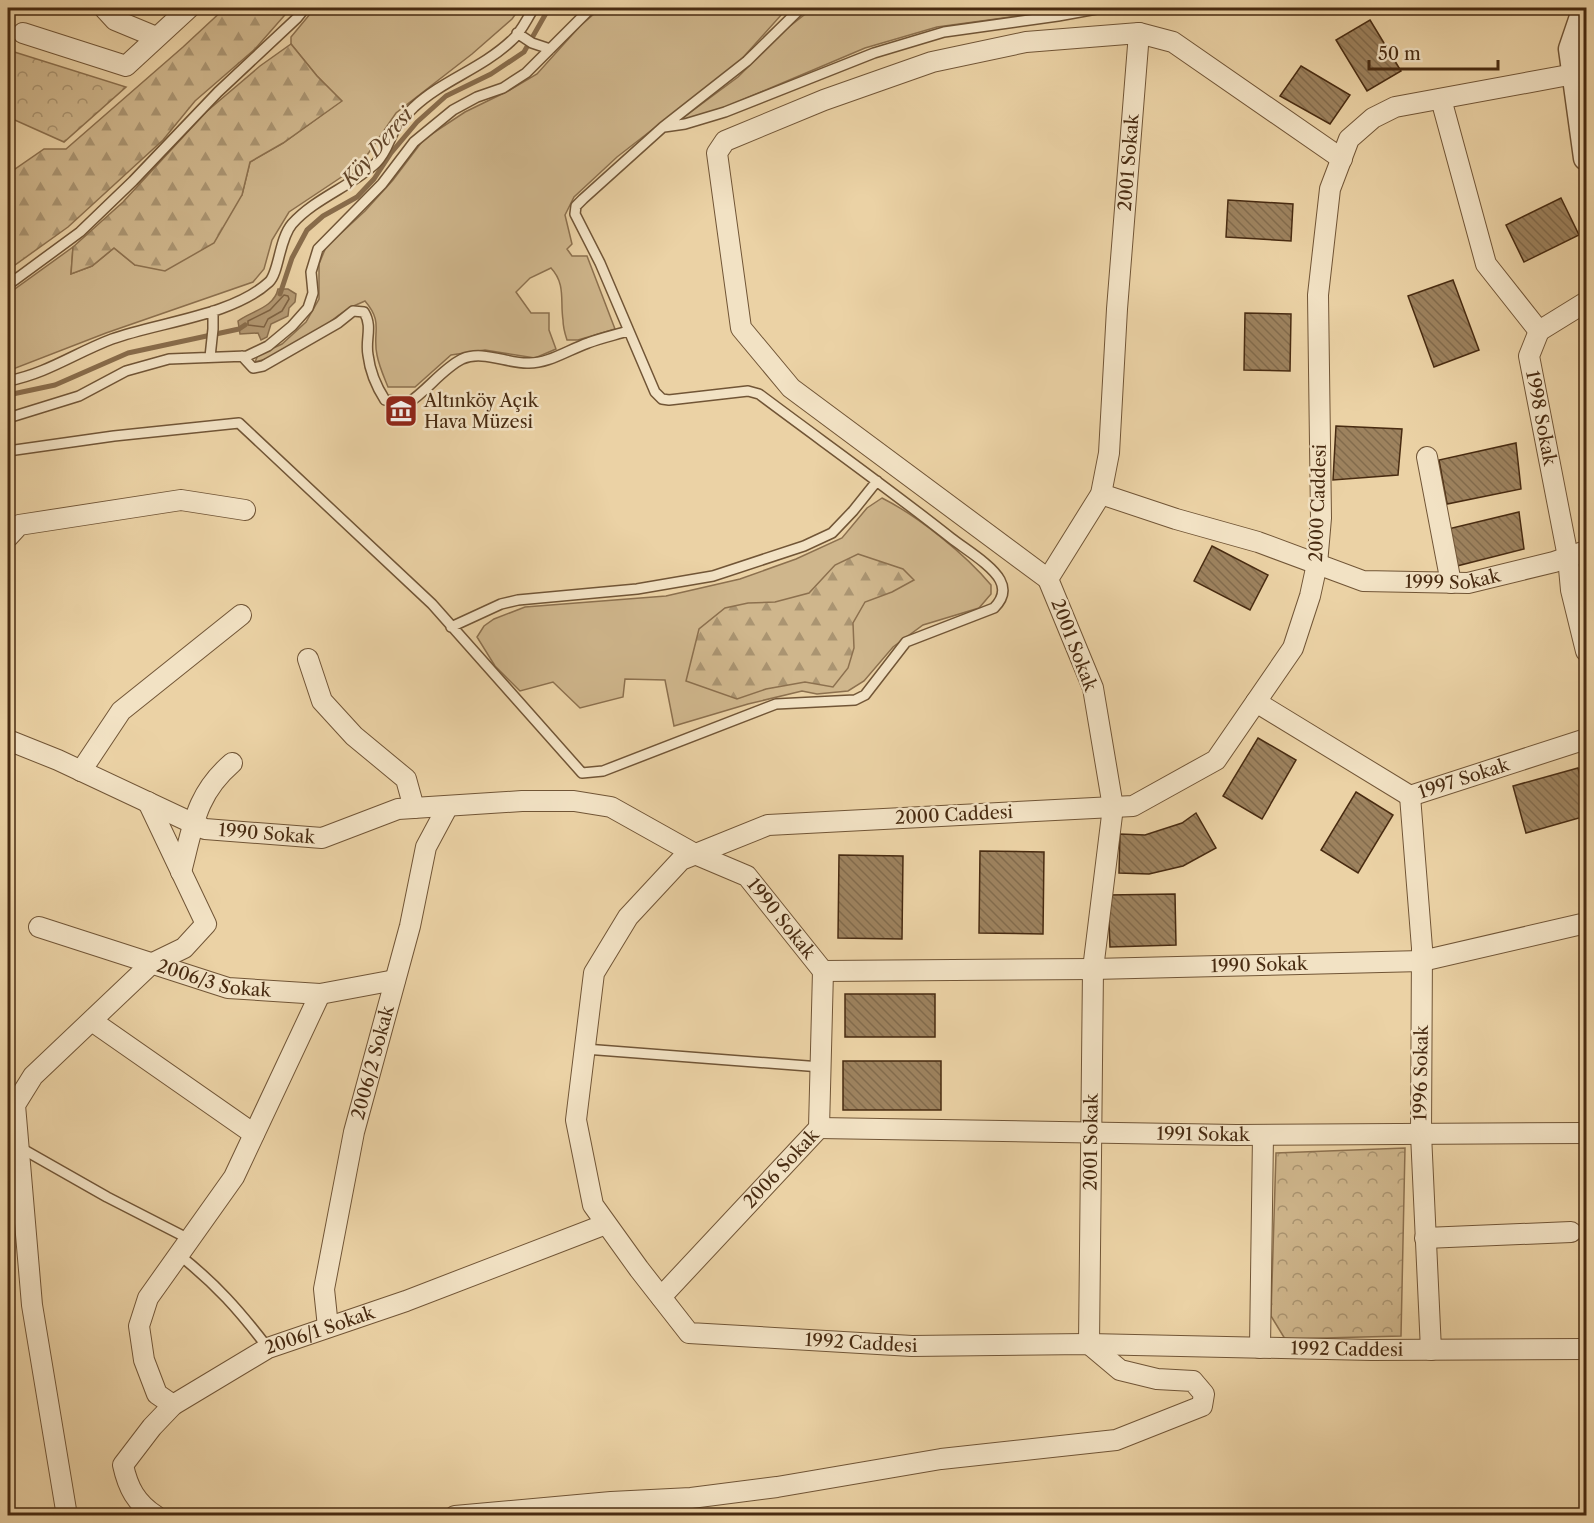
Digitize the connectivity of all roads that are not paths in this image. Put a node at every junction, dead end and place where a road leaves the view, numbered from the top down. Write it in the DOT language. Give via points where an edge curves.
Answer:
graph roads {
  1 [pos="104,8"];
  2 [pos="189,8"];
  3 [pos="305,8"];
  4 [pos="534,8"];
  5 [pos="591,8"];
  6 [pos="801,8"];
  7 [pos="1102,8"];
  8 [pos="1585,8"];
  9 [pos="23,33"];
  10 [pos="517,33"];
  11 [pos="1139,33"];
  12 [pos="156,38"];
  13 [pos="550,49"];
  14 [pos="1580,74"];
  15 [pos="1441,99"];
  16 [pos="663,127"];
  17 [pos="1587,158"];
  18 [pos="1341,159"];
  19 [pos="8,285"];
  20 [pos="1587,302"];
  21 [pos="213,311"];
  22 [pos="628,331"];
  23 [pos="1539,331"];
  24 [pos="242,356"];
  25 [pos="210,357"];
  26 [pos="8,381"];
  27 [pos="8,418"];
  28 [pos="8,451"];
  29 [pos="1427,457"];
  30 [pos="877,481"];
  31 [pos="1101,494"];
  32 [pos="245,510"];
  33 [pos="8,537"];
  34 [pos="1577,554"];
  35 [pos="1317,564"];
  36 [pos="1048,579"];
  37 [pos="1451,583"];
  38 [pos="241,615"];
  39 [pos="451,627"];
  40 [pos="1587,651"];
  41 [pos="308,659"];
  42 [pos="1256,702"];
  43 [pos="1587,739"];
  44 [pos="8,740"];
  45 [pos="232,763"];
  46 [pos="81,771"];
  47 [pos="1410,796"];
  48 [pos="148,802"];
  49 [pos="448,806"];
  50 [pos="1113,807"];
  51 [pos="414,808"];
  52 [pos="194,824"];
  53 [pos="695,854"];
  54 [pos="181,872"];
  55 [pos="1587,923"];
  56 [pos="39,927"];
  57 [pos="1422,961"];
  58 [pos="151,964"];
  59 [pos="1093,969"];
  60 [pos="823,971"];
  61 [pos="395,980"];
  62 [pos="320,994"];
  63 [pos="92,1021"];
  64 [pos="585,1049"];
  65 [pos="820,1066"];
  66 [pos="819,1128"];
  67 [pos="1092,1132"];
  68 [pos="1587,1133"];
  69 [pos="254,1134"];
  70 [pos="1421,1134"];
  71 [pos="1263,1135"];
  72 [pos="18,1146"];
  73 [pos="606,1224"];
  74 [pos="1571,1232"];
  75 [pos="1425,1238"];
  76 [pos="183,1246"];
  77 [pos="661,1298"];
  78 [pos="328,1327"];
  79 [pos="1089,1344"];
  80 [pos="268,1348"];
  81 [pos="1260,1348"];
  82 [pos="1587,1349"];
  83 [pos="1431,1350"];
  84 [pos="173,1405"];
  85 [pos="553,1512"];
  86 [pos="499,1514"];
  87 [pos="67,1515"];
  88 [pos="156,1515"];
  89 [pos="456,1515"];
  1 -- 12 [label="street" via="115,20"];
  2 -- 12 [label="street"];
  3 -- 19 [label="lane" via="80,232"];
  4 -- 10 [label="lane"];
  5 -- 13 [label="lane"];
  6 -- 16 [label="lane" via="747,61"];
  7 -- 16 [label="lane" via="944,32 874,53 725,112"];
  8 -- 14 [label="street" via="1571,49"];
  9 -- 12 [label="street" via="126,66"];
  10 -- 13 [label="lane"];
  10 -- 21 [label="lane" via="482,65 435,90 395,129 385,153 375,164 292,225 281,245 271,280 225,308"];
  11 -- 18 [label="street" via="1173,42"];
  11 -- 31 [label="street, 2001 Sokak" via="1109,453"];
  11 -- 36 [label="street" via="1026,42 932,62 824,100 725,141 717,153 741,328 791,388"];
  13 -- 24 [label="lane" via="526,74 453,110 414,142 382,184 318,249 310,272 313,293 308,308 268,346"];
  14 -- 15 [label="street, 2000 Caddesi"];
  14 -- 17 [label="street"];
  15 -- 18 [label="street, 2000 Caddesi" via="1395,107 1373,118 1349,139"];
  15 -- 23 [label="street" via="1486,264"];
  16 -- 22 [label="lane" via="576,206 575,214"];
  18 -- 35 [label="street, 2000 Caddesi" via="1330,189 1318,295 1321,518"];
  20 -- 23 [label="street"];
  21 -- 25 [label="lane"];
  21 -- 26 [label="lane" via="112,339 31,376"];
  22 -- 24 [label="lane" via="589,342 541,363 464,358 408,403 385,400 375,384 367,353 369,320 364,312 353,311 263,366 253,368"];
  22 -- 30 [label="lane" via="655,392 662,399 748,391 759,394"];
  23 -- 34 [label="street, 1998 Sokak" via="1529,356"];
  24 -- 25 [label="lane"];
  25 -- 27 [label="lane" via="169,359 126,371 79,396"];
  28 -- 39 [label="lane" via="239,423 432,604"];
  29 -- 37 [label="street"];
  30 -- 39 [label="lane" via="832,533 804,546 713,576 637,589 518,600"];
  30 -- 39 [label="lane" via="987,566 1004,589 994,608 906,642 865,695 855,700 776,704 603,771 582,773"];
  31 -- 35 [label="street, 1999 Sokak"];
  31 -- 36 [label="street, 2001 Sokak"];
  32 -- 33 [label="street" via="181,500 20,525"];
  34 -- 37 [label="street, 1999 Sokak" via="1468,583"];
  34 -- 40 [label="street, 1998 Sokak" via="1571,590"];
  35 -- 37 [label="street, 1999 Sokak" via="1363,581"];
  35 -- 42 [label="street, 2000 Caddesi" via="1293,648"];
  36 -- 50 [label="street, 2001 Sokak" via="1094,688"];
  38 -- 46 [label="street" via="121,711"];
  41 -- 51 [label="street" via="322,701 354,736 405,779"];
  42 -- 47 [label="street, 1997 Sokak"];
  42 -- 50 [label="street, 2000 Caddesi" via="1216,759 1133,806"];
  43 -- 47 [label="street, 1997 Sokak"];
  44 -- 46 [label="street, 1990 Sokak"];
  45 -- 52 [label="street" via="217,776 201,800"];
  46 -- 48 [label="street, 1990 Sokak"];
  47 -- 57 [label="street, 1996 Sokak"];
  48 -- 52 [label="street, 1990 Sokak"];
  48 -- 54 [label="street"];
  49 -- 51 [label="street, 1990 Sokak"];
  49 -- 53 [label="street, 1990 Sokak" via="574,801 611,807"];
  49 -- 61 [label="street, 2006/2 Sokak" via="426,847"];
  50 -- 53 [label="street, 2000 Caddesi" via="768,825"];
  50 -- 59 [label="street, 2001 Sokak"];
  51 -- 52 [label="street, 1990 Sokak" via="398,809 322,838 205,829"];
  52 -- 54 [label="street"];
  53 -- 60 [label="street, 1990 Sokak" via="747,876"];
  53 -- 64 [label="street, 1992 Caddesi" via="681,860 628,917 594,973"];
  54 -- 58 [label="street" via="206,924 184,948"];
  55 -- 57 [label="street, 1990 Sokak"];
  56 -- 58 [label="street, 2006/3 Sokak"];
  57 -- 59 [label="street, 1990 Sokak"];
  57 -- 70 [label="street, 1996 Sokak"];
  58 -- 62 [label="street, 2006/3 Sokak" via="228,988"];
  58 -- 63 [label="street"];
  59 -- 60 [label="street, 1990 Sokak"];
  59 -- 67 [label="street, 2001 Sokak"];
  60 -- 65 [label="street, 2006 Sokak"];
  61 -- 62 [label="street, 2006/3 Sokak"];
  61 -- 78 [label="street, 2006/2 Sokak" via="354,1132 324,1289"];
  62 -- 69 [label="street"];
  63 -- 69 [label="street"];
  63 -- 72 [label="street" via="33,1076 15,1105"];
  64 -- 65 [label="lane"];
  64 -- 73 [label="street, 1992 Caddesi" via="576,1120 593,1205"];
  65 -- 66 [label="street, 2006 Sokak"];
  66 -- 67 [label="street, 1991 Sokak"];
  66 -- 77 [label="street, 2006 Sokak"];
  67 -- 71 [label="street, 1991 Sokak"];
  67 -- 79 [label="street, 2001 Sokak"];
  68 -- 70 [label="street, 1991 Sokak"];
  69 -- 76 [label="street" via="234,1177"];
  70 -- 71 [label="street, 1991 Sokak"];
  70 -- 75 [label="street, 1996 Sokak"];
  71 -- 81 [label="street"];
  72 -- 76 [label="lane"];
  72 -- 87 [label="street" via="33,1305"];
  73 -- 77 [label="street, 1992 Caddesi"];
  73 -- 78 [label="street, 2006/1 Sokak"];
  74 -- 75 [label="street"];
  75 -- 83 [label="street, 1996 Sokak"];
  76 -- 80 [label="lane"];
  76 -- 84 [label="street" via="148,1298 139,1326 144,1360 157,1394"];
  77 -- 79 [label="street, 1992 Caddesi" via="689,1333 912,1346"];
  78 -- 80 [label="street, 2006/1 Sokak"];
  79 -- 81 [label="street, 1992 Caddesi"];
  79 -- 85 [label="street" via="1120,1371 1193,1381 1204,1394 1202,1406 1116,1440 941,1459 691,1498"];
  80 -- 84 [label="street, 2006/1 Sokak"];
  81 -- 83 [label="street, 1992 Caddesi"];
  82 -- 83 [label="street, 1992 Caddesi"];
  84 -- 88 [label="street, 2006/1 Sokak" via="123,1465 128,1486 145,1509"];
  85 -- 86 [label="street"];
  86 -- 89 [label="street"];
}
